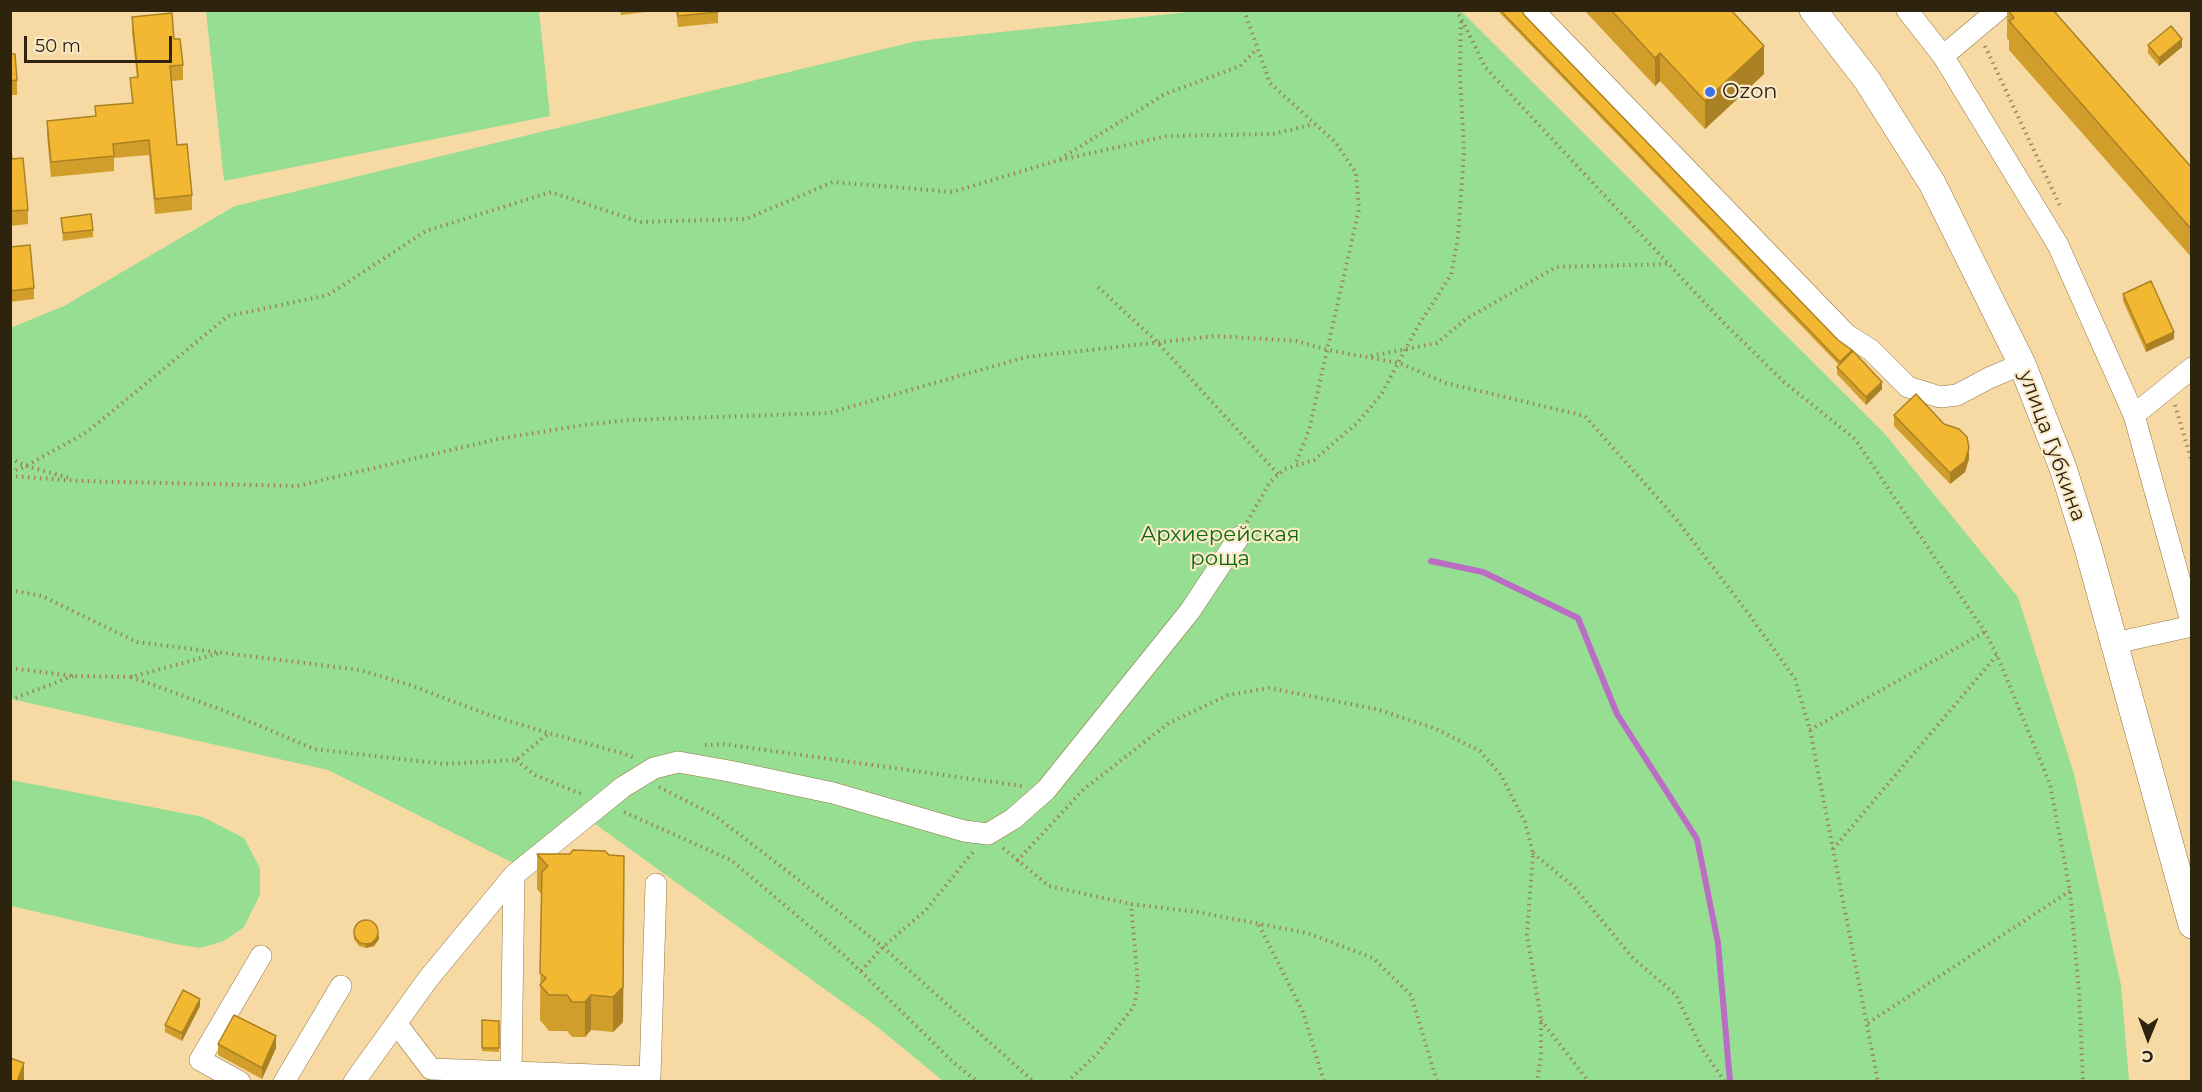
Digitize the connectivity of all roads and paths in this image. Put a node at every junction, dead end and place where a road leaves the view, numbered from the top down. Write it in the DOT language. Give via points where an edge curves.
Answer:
graph roads {
  1 [pos="1244,10"];
  2 [pos="1455,10"];
  3 [pos="1533,10"];
  4 [pos="1813,10"];
  5 [pos="1907,10"];
  6 [pos="1998,10"];
  7 [pos="1461,18"];
  8 [pos="1976,29"];
  9 [pos="1257,49"];
  10 [pos="1943,56"];
  11 [pos="1314,124"];
  12 [pos="1056,161"];
  13 [pos="2062,211"];
  14 [pos="1671,264"];
  15 [pos="1098,287"];
  16 [pos="1158,343"];
  17 [pos="1405,348"];
  18 [pos="1328,350"];
  19 [pos="1368,356"];
  20 [pos="1399,363"];
  21 [pos="2022,364"];
  22 [pos="2192,368"];
  23 [pos="2170,386"];
  24 [pos="2134,415"];
  25 [pos="10,458"];
  26 [pos="2192,462"];
  27 [pos="26,466"];
  28 [pos="1295,466"];
  29 [pos="10,474"];
  30 [pos="1278,474"];
  31 [pos="79,481"];
  32 [pos="1239,537"];
  33 [pos="10,590"];
  34 [pos="2192,626"];
  35 [pos="1985,632"];
  36 [pos="2115,643"];
  37 [pos="224,652"];
  38 [pos="1997,655"];
  39 [pos="10,668"];
  40 [pos="73,676"];
  41 [pos="131,678"];
  42 [pos="10,700"];
  43 [pos="1809,730"];
  44 [pos="549,733"];
  45 [pos="702,746"];
  46 [pos="636,753"];
  47 [pos="626,754"];
  48 [pos="516,760"];
  49 [pos="647,772"];
  50 [pos="1046,790"];
  51 [pos="603,803"];
  52 [pos="988,834"];
  53 [pos="1833,849"];
  54 [pos="1533,853"];
  55 [pos="1017,861"];
  56 [pos="514,875"];
  57 [pos="656,884"];
  58 [pos="2070,891"];
  59 [pos="1131,904"];
  60 [pos="1258,924"];
  61 [pos="2192,925"];
  62 [pos="883,947"];
  63 [pos="261,956"];
  64 [pos="861,971"];
  65 [pos="340,986"];
  66 [pos="1541,1019"];
  67 [pos="396,1023"];
  68 [pos="1868,1023"];
  69 [pos="511,1072"];
  70 [pos="427,1075"];
  71 [pos="584,1078"];
  72 [pos="240,1082"];
  73 [pos="284,1082"];
  74 [pos="354,1082"];
  75 [pos="978,1082"];
  76 [pos="1034,1082"];
  77 [pos="1067,1082"];
  78 [pos="1324,1082"];
  79 [pos="1437,1082"];
  80 [pos="1537,1082"];
  81 [pos="1589,1082"];
  82 [pos="1725,1082"];
  83 [pos="1878,1082"];
  84 [pos="2083,1082"];
  1 -- 9 [label="path"];
  2 -- 7 [label="path"];
  3 -- 21 [label="lane" via="1847,335 1871,350 1908,387 1940,397 1957,395"];
  4 -- 21 [label="main road, улица Губкина" via="1867,80 1932,183"];
  5 -- 10 [label="lane"];
  6 -- 8 [label="lane"];
  7 -- 14 [label="path" via="1485,67"];
  7 -- 17 [label="path" via="1464,152 1458,237 1451,275"];
  8 -- 10 [label="lane"];
  8 -- 13 [label="path"];
  9 -- 11 [label="path" via="1270,83"];
  9 -- 12 [label="path" via="1240,66 1166,94"];
  10 -- 24 [label="lane" via="2058,245"];
  11 -- 12 [label="path" via="1273,134 1167,136"];
  11 -- 18 [label="path" via="1336,143 1356,172 1359,210"];
  12 -- 27 [label="path" via="952,192 833,182 746,219 640,222 552,192 426,231 328,295 228,316 87,432"];
  14 -- 17 [label="path" via="1557,267 1466,319 1437,343"];
  14 -- 35 [label="path" via="1784,382 1855,439"];
  15 -- 16 [label="path"];
  16 -- 18 [label="path" via="1216,336 1296,341"];
  16 -- 30 [label="path"];
  16 -- 31 [label="path" via="1026,357 829,413 583,425 498,439 297,486"];
  17 -- 19 [label="path"];
  17 -- 20 [label="path"];
  18 -- 19 [label="path"];
  18 -- 28 [label="path" via="1309,430"];
  19 -- 20 [label="path"];
  20 -- 28 [label="path" via="1381,395 1357,423 1314,460"];
  20 -- 43 [label="path" via="1446,383 1584,416 1676,519 1748,613 1795,679"];
  21 -- 36 [label="main road, улица Губкина" via="2063,468"];
  22 -- 23 [label="lane"];
  23 -- 24 [label="lane"];
  23 -- 26 [label="path"];
  24 -- 34 [label="lane"];
  25 -- 27 [label="path"];
  27 -- 29 [label="path"];
  27 -- 31 [label="path"];
  28 -- 30 [label="path"];
  29 -- 31 [label="path"];
  30 -- 32 [label="path"];
  32 -- 50 [label="lane" via="1190,611"];
  33 -- 37 [label="path" via="42,596 137,642"];
  34 -- 36 [label="lane"];
  35 -- 38 [label="path"];
  35 -- 43 [label="path"];
  36 -- 61 [label="main road, улица Губкина"];
  37 -- 41 [label="path"];
  37 -- 44 [label="path" via="360,670"];
  38 -- 53 [label="path"];
  38 -- 58 [label="path" via="2050,784"];
  39 -- 40 [label="path"];
  40 -- 41 [label="path"];
  40 -- 42 [label="path"];
  41 -- 48 [label="path" via="225,711 314,749 445,764"];
  43 -- 53 [label="path"];
  44 -- 47 [label="path"];
  44 -- 48 [label="path"];
  45 -- 50 [label="path" via="723,744"];
  46 -- 47 [label="path"];
  47 -- 49 [label="path"];
  48 -- 51 [label="path" via="536,775"];
  49 -- 51 [label="lane"];
  49 -- 52 [label="lane" via="678,762 729,771 833,793 964,831"];
  49 -- 62 [label="path" via="714,814"];
  50 -- 52 [label="lane" via="1013,819"];
  51 -- 56 [label="lane"];
  51 -- 64 [label="path" via="731,860"];
  52 -- 55 [label="path"];
  52 -- 62 [label="path" via="926,910"];
  53 -- 68 [label="path"];
  54 -- 55 [label="path" via="1525,822 1501,775 1480,751 1434,728 1376,709 1269,688 1228,695 1169,723 1084,789"];
  54 -- 66 [label="path" via="1527,934"];
  54 -- 82 [label="path" via="1574,887 1633,958 1676,994 1701,1047"];
  55 -- 59 [label="path" via="1049,886"];
  56 -- 67 [label="lane"];
  56 -- 69 [label="lane"];
  57 -- 71 [label="lane" via="650,1077"];
  58 -- 68 [label="path"];
  58 -- 84 [label="path"];
  59 -- 60 [label="path"];
  59 -- 77 [label="path" via="1138,985 1134,1006 1097,1054"];
  60 -- 78 [label="path" via="1303,1012"];
  60 -- 79 [label="path" via="1307,933 1373,958 1411,995"];
  62 -- 64 [label="path"];
  62 -- 76 [label="path"];
  63 -- 72 [label="lane" via="200,1060"];
  64 -- 75 [label="path"];
  65 -- 73 [label="lane"];
  66 -- 80 [label="path"];
  66 -- 81 [label="path"];
  67 -- 70 [label="lane"];
  67 -- 74 [label="lane"];
  68 -- 83 [label="path"];
  69 -- 70 [label="lane"];
  69 -- 71 [label="lane"];
}
